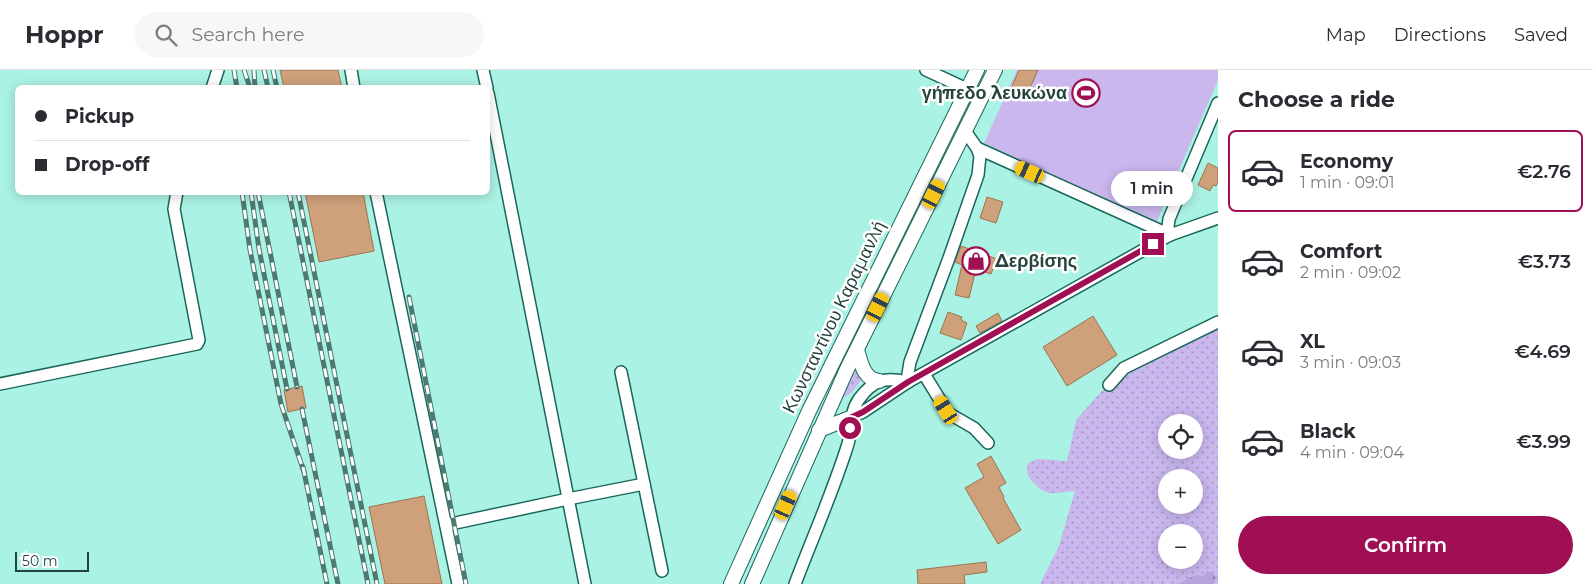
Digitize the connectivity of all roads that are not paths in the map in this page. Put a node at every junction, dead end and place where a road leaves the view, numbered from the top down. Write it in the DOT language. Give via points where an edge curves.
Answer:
graph roads {
  1 [pos="218,70"];
  2 [pos="351,70"];
  3 [pos="483,70"];
  4 [pos="926,70"];
  5 [pos="977,70"];
  6 [pos="995,70"];
  7 [pos="213,85"];
  8 [pos="354,85"];
  9 [pos="486,85"];
  10 [pos="968,89"];
  11 [pos="982,96"];
  12 [pos="490,102"];
  13 [pos="1218,103"];
  14 [pos="965,131"];
  15 [pos="977,148"];
  16 [pos="176,195"];
  17 [pos="377,195"];
  18 [pos="1218,218"];
  19 [pos="1170,235"];
  20 [pos="1218,322"];
  21 [pos="856,350"];
  22 [pos="621,372"];
  23 [pos="924,374"];
  24 [pos="879,381"];
  25 [pos="908,382"];
  26 [pos="0,384"];
  27 [pos="1109,384"];
  28 [pos="850,418"];
  29 [pos="819,430"];
  30 [pos="988,443"];
  31 [pos="644,484"];
  32 [pos="568,499"];
  33 [pos="446,525"];
  34 [pos="662,571"];
  35 [pos="458,584"];
  36 [pos="585,584"];
  37 [pos="731,584"];
  38 [pos="752,584"];
  39 [pos="795,584"];
  1 -- 7 [label="street"];
  2 -- 8 [label="street"];
  3 -- 9 [label="street"];
  4 -- 10 [label="street"];
  5 -- 10 [label="main road, Κωνσταντίνου Καραμανλή"];
  6 -- 11 [label="main road, Κωνσταντίνου Καραμανλή"];
  10 -- 11 [label="street"];
  10 -- 37 [label="main road, Κωνσταντίνου Καραμανλή" via="809,411"];
  11 -- 14 [label="main road, Κωνσταντίνου Καραμανλή"];
  12 -- 32 [label="street"];
  13 -- 19 [label="street" via="1169,219"];
  14 -- 15 [label="street"];
  14 -- 21 [label="main road, Κωνσταντίνου Καραμανλή"];
  15 -- 19 [label="street"];
  15 -- 25 [label="street" via="980,156 978,175 910,362"];
  16 -- 26 [label="street" via="174,209 199,340 197,344"];
  17 -- 33 [label="street"];
  18 -- 19 [label="street"];
  19 -- 23 [label="street"];
  20 -- 27 [label="street" via="1124,368"];
  21 -- 24 [label="main road" via="866,374"];
  21 -- 29 [label="main road, Κωνσταντίνου Καραμανλή"];
  22 -- 31 [label="street"];
  23 -- 25 [label="street"];
  23 -- 30 [label="street" via="948,413 974,428"];
  24 -- 25 [label="street"];
  24 -- 28 [label="street" via="859,398"];
  25 -- 28 [label="street"];
  28 -- 29 [label="main road"];
  28 -- 39 [label="street" via="848,445"];
  29 -- 38 [label="main road, Κωνσταντίνου Καραμανλή"];
  31 -- 32 [label="street"];
  31 -- 34 [label="street"];
  32 -- 33 [label="street"];
  32 -- 36 [label="street"];
  33 -- 35 [label="street"];
}
